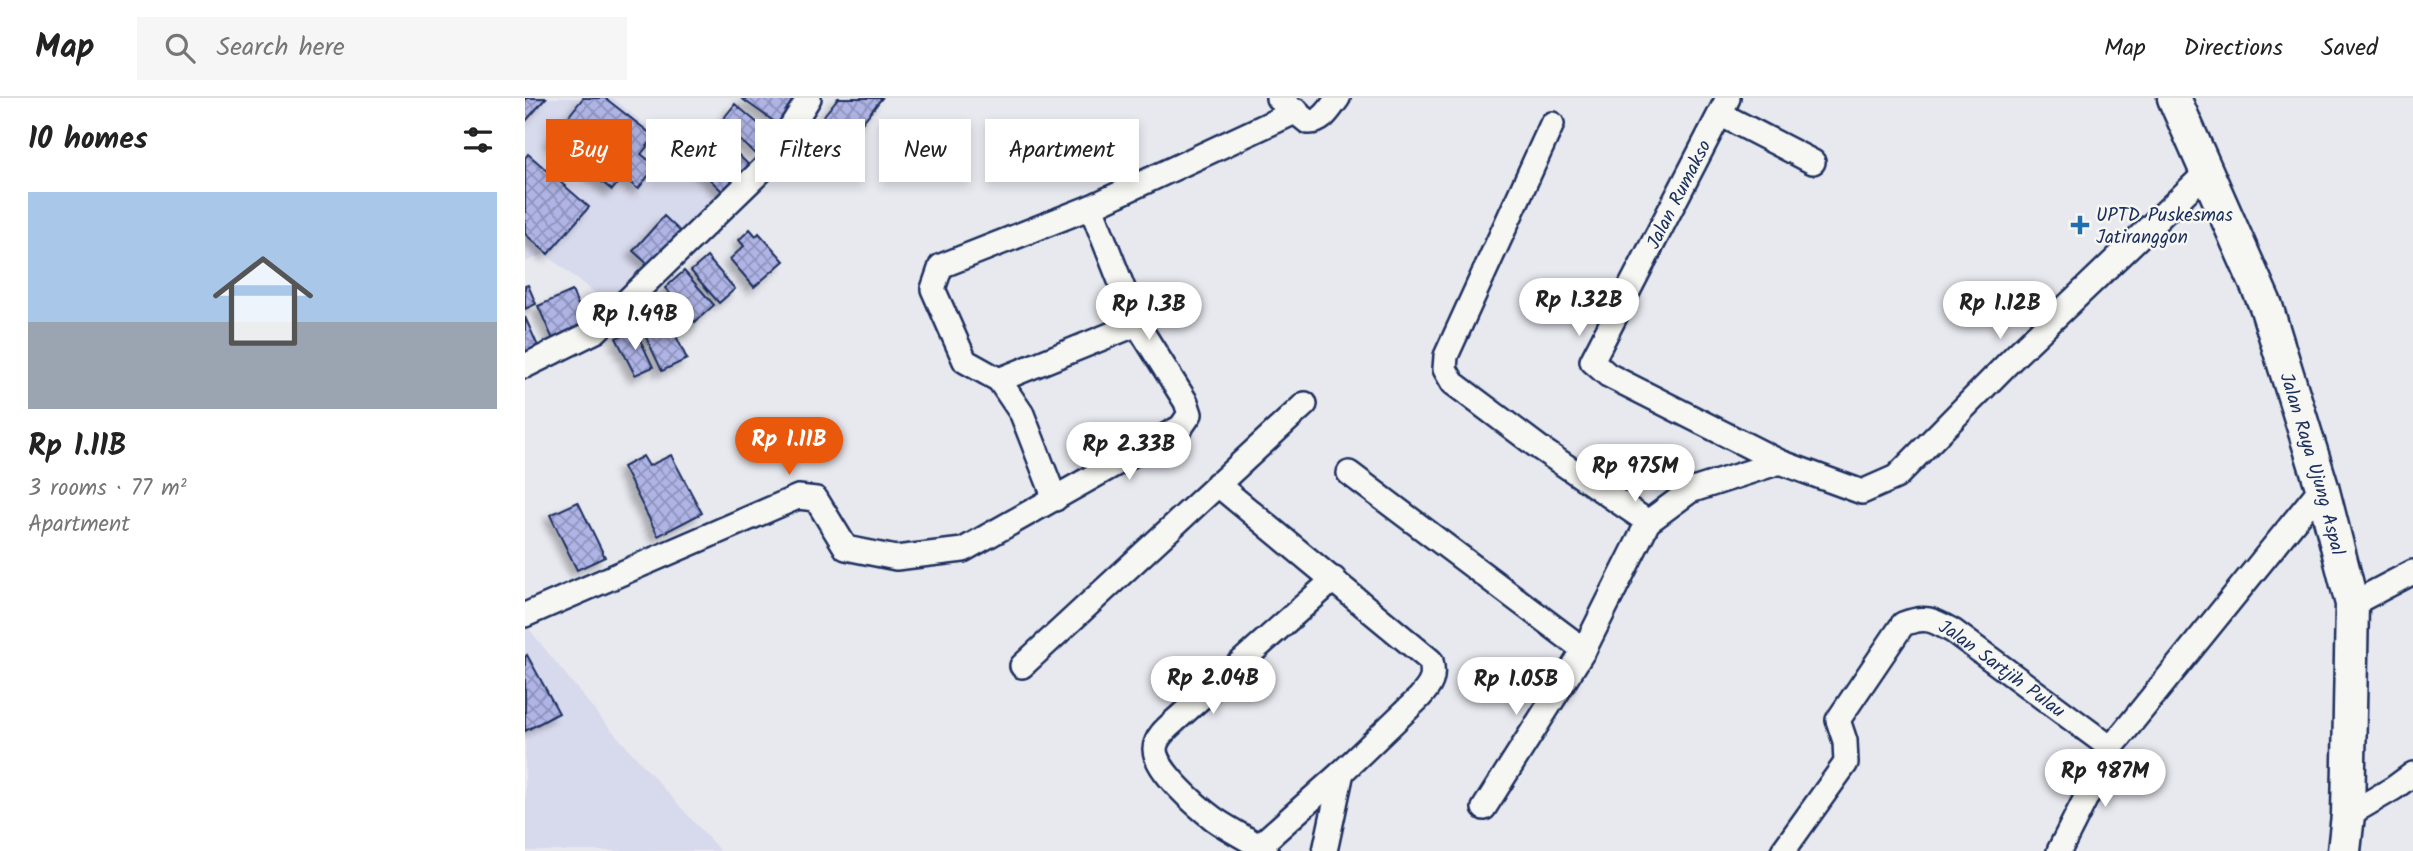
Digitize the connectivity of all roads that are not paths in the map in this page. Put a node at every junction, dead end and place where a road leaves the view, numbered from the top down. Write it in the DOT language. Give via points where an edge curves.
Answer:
graph roads {
  1 [pos="809,98"];
  2 [pos="1338,98"];
  3 [pos="2173,98"];
  4 [pos="1287,105"];
  5 [pos="1724,106"];
  6 [pos="1552,124"];
  7 [pos="1813,162"];
  8 [pos="2208,171"];
  9 [pos="1091,207"];
  10 [pos="1137,324"];
  11 [pos="525,366"];
  12 [pos="999,380"];
  13 [pos="1305,404"];
  14 [pos="1780,462"];
  15 [pos="1349,473"];
  16 [pos="1217,484"];
  17 [pos="2322,487"];
  18 [pos="1055,499"];
  19 [pos="1648,522"];
  20 [pos="2413,572"];
  21 [pos="1334,579"];
  22 [pos="2352,604"];
  23 [pos="525,615"];
  24 [pos="1584,650"];
  25 [pos="1022,666"];
  26 [pos="2111,748"];
  27 [pos="1342,772"];
  28 [pos="2413,774"];
  29 [pos="1484,808"];
  30 [pos="2348,815"];
  31 [pos="1263,849"];
  32 [pos="1325,851"];
  33 [pos="1783,851"];
  34 [pos="2059,851"];
  35 [pos="2344,851"];
  1 -- 11 [label="street" via="767,165 596,331"];
  2 -- 4 [label="street" via="1314,122"];
  3 -- 8 [label="street, Jalan Raya Ujung Aspal"];
  4 -- 9 [label="street"];
  5 -- 7 [label="street"];
  5 -- 14 [label="street, Jalan Rumakso" via="1592,360 1608,375"];
  6 -- 19 [label="street" via="1445,356 1445,369 1453,383 1486,408"];
  8 -- 14 [label="street" via="1896,477 1862,492"];
  8 -- 17 [label="street, Jalan Raya Ujung Aspal" via="2266,306"];
  9 -- 10 [label="street"];
  9 -- 12 [label="street" via="941,266 933,289 965,361"];
  10 -- 12 [label="street"];
  10 -- 18 [label="street" via="1190,414 1181,427"];
  12 -- 18 [label="street" via="1022,414"];
  13 -- 16 [label="street"];
  14 -- 19 [label="street" via="1691,491"];
  15 -- 24 [label="street"];
  16 -- 21 [label="street"];
  16 -- 25 [label="street"];
  17 -- 22 [label="street, Jalan Raya Ujung Aspal"];
  17 -- 26 [label="street"];
  18 -- 23 [label="street" via="963,550 896,558 846,548 816,499 798,497"];
  19 -- 24 [label="street"];
  20 -- 22 [label="street"];
  21 -- 27 [label="street" via="1431,661 1434,672 1431,685"];
  21 -- 31 [label="street" via="1169,726 1155,749 1170,778 1213,818"];
  22 -- 30 [label="street, Jalan Raya Ujung Aspal"];
  24 -- 29 [label="street"];
  26 -- 33 [label="street, Jalan Sartjih Pulau" via="1953,631 1919,618 1903,624 1838,720 1846,763"];
  26 -- 34 [label="street"];
  27 -- 31 [label="street"];
  27 -- 32 [label="street"];
  28 -- 30 [label="street"];
  30 -- 35 [label="street, Jalan Raya Ujung Aspal"];
}
